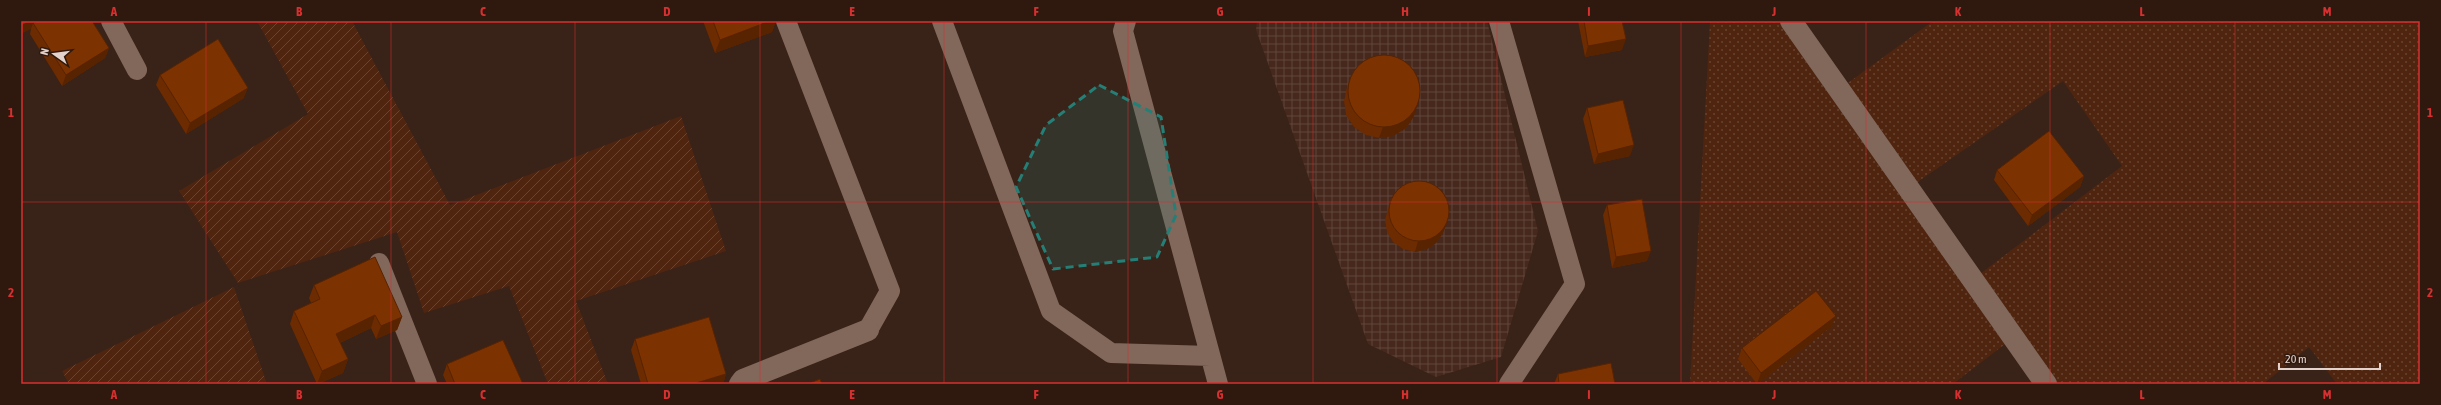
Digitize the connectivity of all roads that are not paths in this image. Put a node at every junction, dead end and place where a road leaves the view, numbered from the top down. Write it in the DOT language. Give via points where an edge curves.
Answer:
graph roads {
  1 [pos="111,21"];
  2 [pos="786,21"];
  3 [pos="942,21"];
  4 [pos="1126,21"];
  5 [pos="1499,21"];
  6 [pos="1791,21"];
  7 [pos="137,70"];
  8 [pos="379,263"];
  9 [pos="868,330"];
  10 [pos="1210,356"];
  11 [pos="427,384"];
  12 [pos="740,384"];
  13 [pos="1218,384"];
  14 [pos="1509,384"];
  15 [pos="2046,384"];
  1 -- 7 [label="lane"];
  2 -- 9 [label="lane" via="890,291"];
  3 -- 10 [label="lane" via="1051,311 1111,353"];
  4 -- 10 [label="lane" via="1123,31"];
  5 -- 14 [label="lane" via="1575,284"];
  6 -- 15 [label="street"];
  8 -- 11 [label="lane"];
  9 -- 12 [label="street" via="743,380"];
  10 -- 13 [label="lane"];
}
